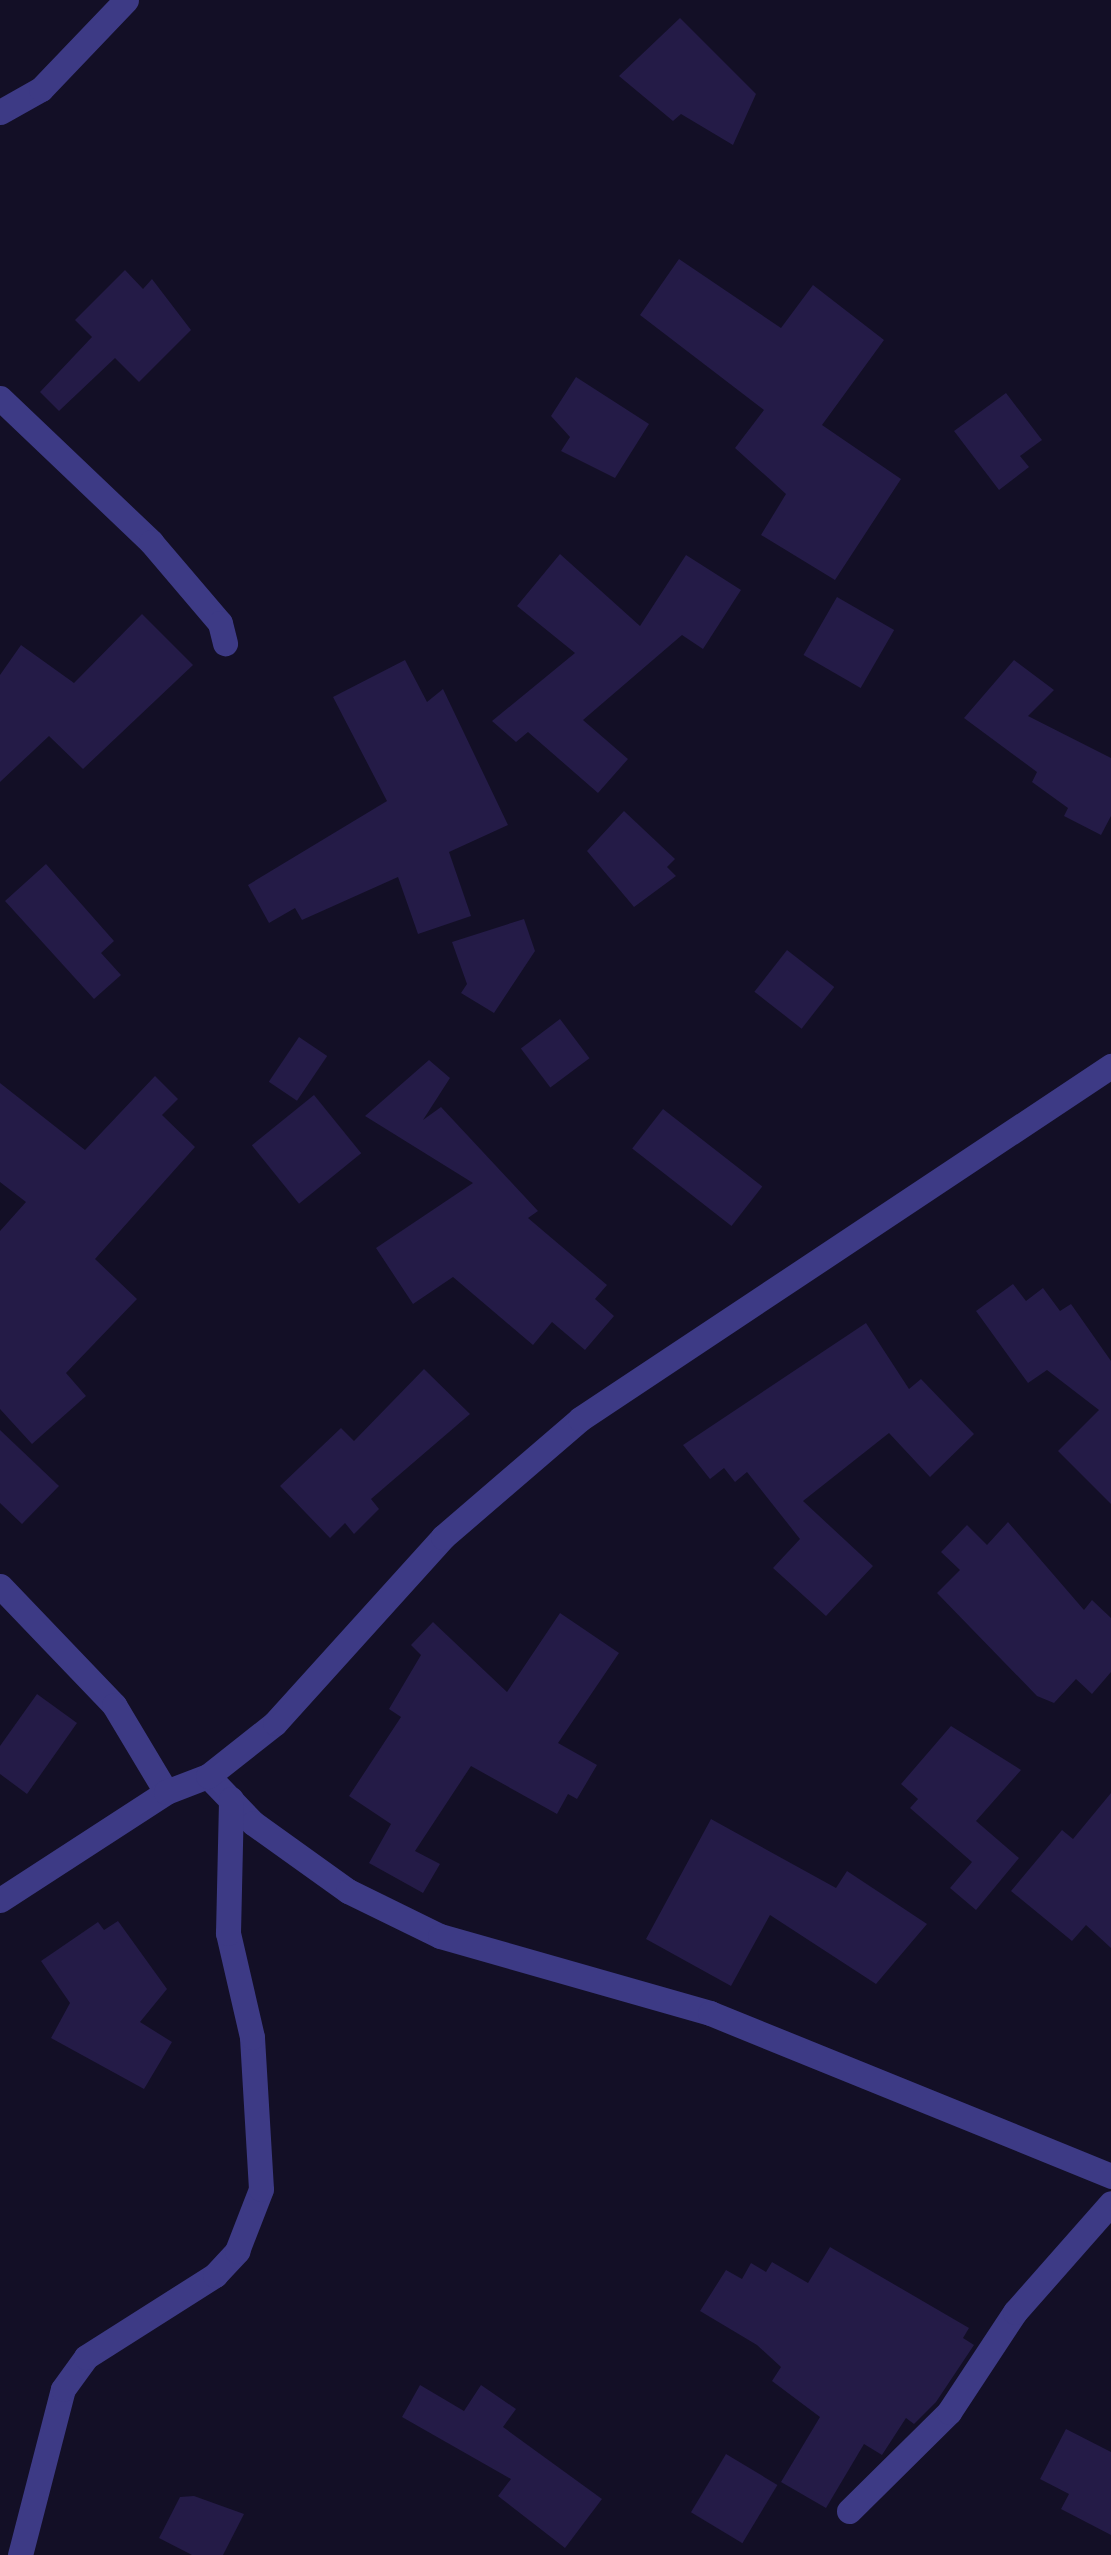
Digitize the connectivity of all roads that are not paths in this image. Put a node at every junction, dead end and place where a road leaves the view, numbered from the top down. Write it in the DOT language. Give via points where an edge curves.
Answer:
graph roads {
  1 [pos="126,0"];
  2 [pos="0,112"];
  3 [pos="0,398"];
  4 [pos="225,643"];
  5 [pos="1111,1066"];
  6 [pos="0,1586"];
  7 [pos="208,1776"];
  8 [pos="166,1792"];
  9 [pos="231,1800"];
  10 [pos="0,1900"];
  11 [pos="1111,2176"];
  12 [pos="1111,2203"];
  13 [pos="849,2511"];
  14 [pos="20,2555"];
  1 -- 2 [label="street" via="41,89"];
  3 -- 4 [label="street" via="151,542 220,623"];
  5 -- 7 [label="street" via="580,1419 443,1538 275,1723"];
  6 -- 8 [label="street" via="114,1705"];
  7 -- 8 [label="street"];
  7 -- 9 [label="street"];
  8 -- 10 [label="street"];
  9 -- 11 [label="street" via="348,1891 440,1936 710,2014"];
  9 -- 14 [label="street" via="228,1933 252,2037 261,2189 237,2251 215,2274 86,2357 63,2388"];
  12 -- 13 [label="street" via="1015,2312 949,2412"];
}
